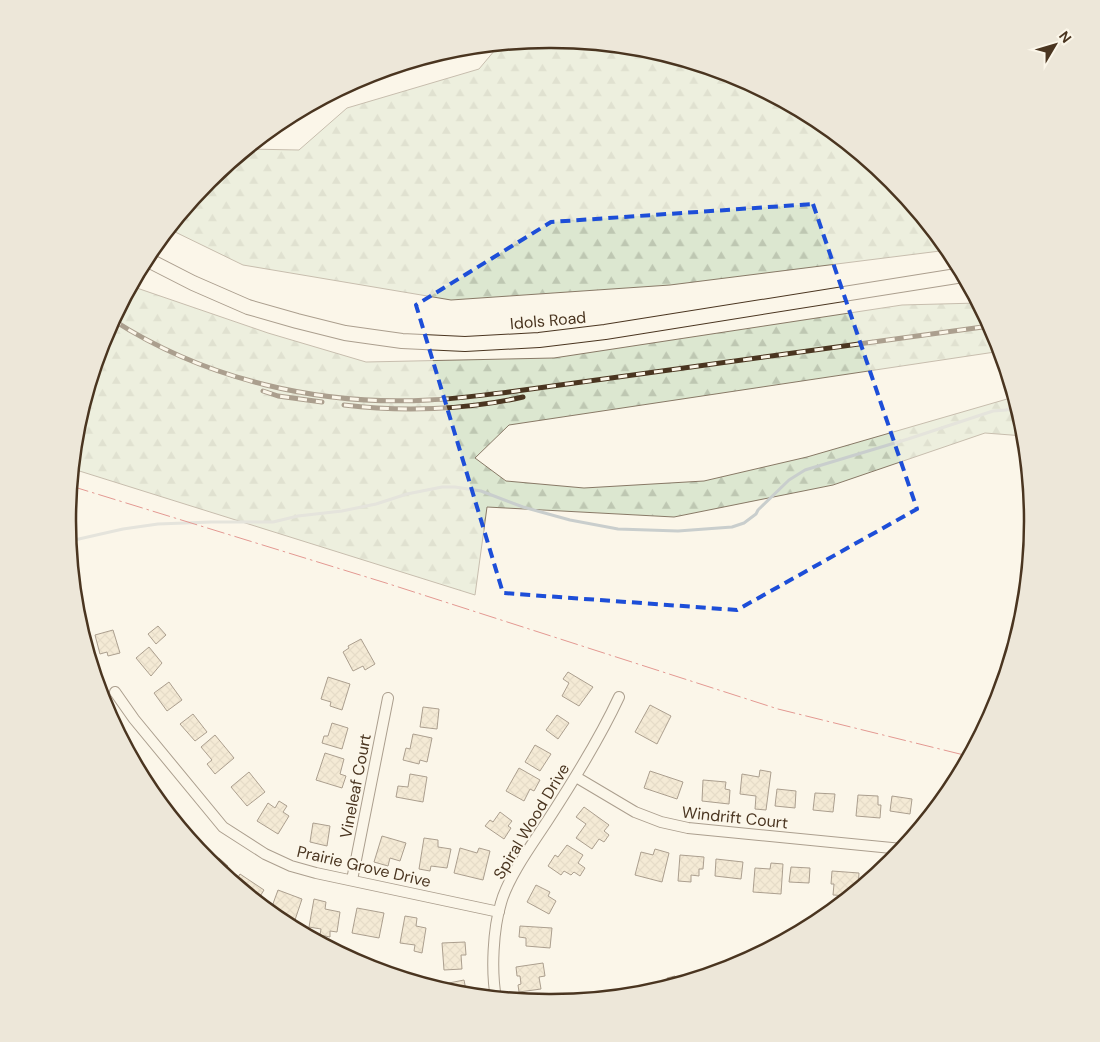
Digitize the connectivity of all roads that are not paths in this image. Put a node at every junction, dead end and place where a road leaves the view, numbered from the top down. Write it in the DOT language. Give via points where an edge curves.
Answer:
graph roads {
  1 [pos="153,263"];
  2 [pos="955,276"];
  3 [pos="115,692"];
  4 [pos="619,697"];
  5 [pos="388,698"];
  6 [pos="576,777"];
  7 [pos="892,848"];
  8 [pos="352,880"];
  9 [pos="499,912"];
  10 [pos="496,991"];
  1 -- 2 [label="main road, Idols Road" via="248,306 297,321 345,333 402,341 465,344 605,332"];
  3 -- 8 [label="street, Prairie Grove Drive" via="223,827 265,854 291,866"];
  4 -- 6 [label="street, Spiral Wood Drive" via="602,734"];
  5 -- 8 [label="street, Vineleaf Court"];
  6 -- 7 [label="street, Windrift Court" via="635,812 661,822 688,828"];
  6 -- 9 [label="street, Spiral Wood Drive" via="512,878"];
  8 -- 9 [label="street, Prairie Grove Drive"];
  9 -- 10 [label="street, Spiral Wood Drive"];
}
